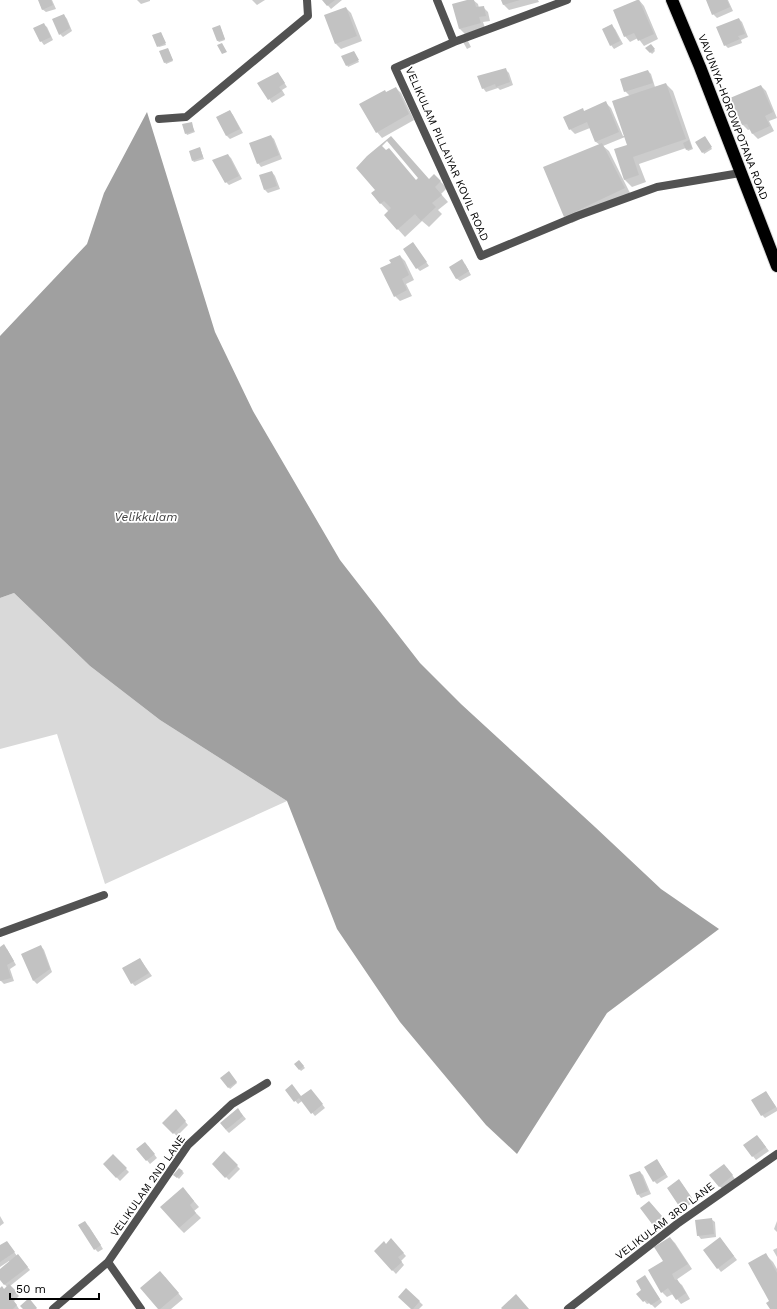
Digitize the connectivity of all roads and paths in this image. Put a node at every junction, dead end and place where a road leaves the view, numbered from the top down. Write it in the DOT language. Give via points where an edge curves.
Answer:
graph roads {
  1 [pos="307,0"];
  2 [pos="437,0"];
  3 [pos="567,0"];
  4 [pos="672,0"];
  5 [pos="454,42"];
  6 [pos="159,119"];
  7 [pos="740,173"];
  8 [pos="777,266"];
  9 [pos="104,895"];
  10 [pos="0,933"];
  11 [pos="267,1083"];
  12 [pos="777,1154"];
  13 [pos="108,1262"];
  14 [pos="53,1309"];
  15 [pos="142,1309"];
  16 [pos="568,1309"];
  1 -- 6 [label="street" via="308,16 186,116"];
  2 -- 5 [label="street"];
  3 -- 5 [label="street, VELIKULAM PILLAIYAR KOVIL ROAD"];
  4 -- 7 [label="highway, VAVUNIYA-HOROWPOTANA ROAD"];
  5 -- 7 [label="street, VELIKULAM PILLAIYAR KOVIL ROAD" via="395,68 481,256 577,216 657,187"];
  7 -- 8 [label="highway, VAVUNIYA-HOROWPOTANA ROAD"];
  9 -- 10 [label="street"];
  11 -- 13 [label="street, VELIKULAM 2ND LANE" via="232,1104 188,1145"];
  12 -- 16 [label="street, VELIKULAM 3RD LANE" via="677,1224"];
  13 -- 14 [label="street, VELIKULAM 2ND LANE"];
  13 -- 15 [label="street"];
}
